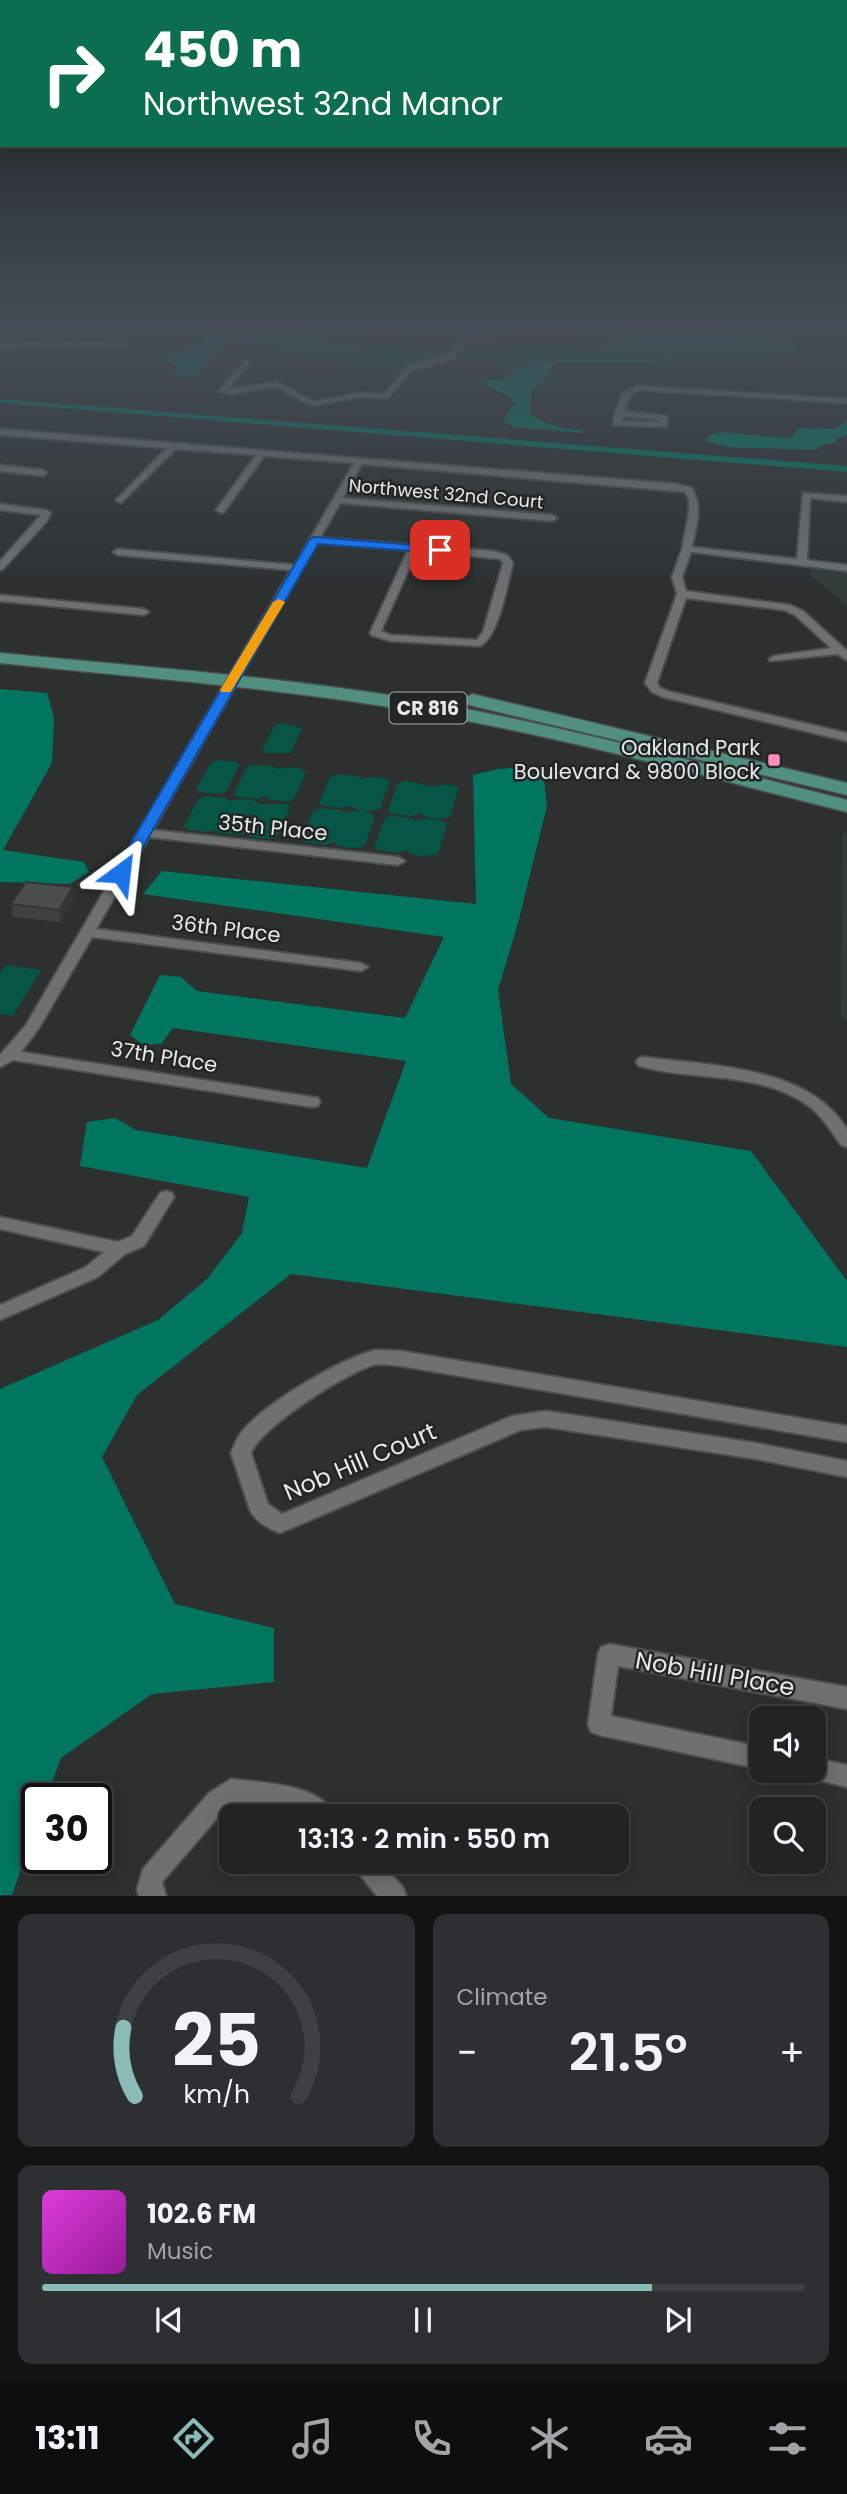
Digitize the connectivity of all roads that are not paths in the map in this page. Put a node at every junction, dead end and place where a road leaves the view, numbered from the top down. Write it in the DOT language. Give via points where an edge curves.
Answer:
graph roads {
  1 [pos="617,418"];
  2 [pos="662,418"];
  3 [pos="0,432"];
  4 [pos="173,447"];
  5 [pos="261,454"];
  6 [pos="359,461"];
  7 [pos="0,468"];
  8 [pos="43,473"];
  9 [pos="847,499"];
  10 [pos="121,500"];
  11 [pos="337,500"];
  12 [pos="0,507"];
  13 [pos="221,510"];
  14 [pos="552,518"];
  15 [pos="314,540"];
  16 [pos="414,548"];
  17 [pos="687,549"];
  18 [pos="0,550"];
  19 [pos="14,552"];
  20 [pos="118,552"];
  21 [pos="802,562"];
  22 [pos="0,567"];
  23 [pos="299,568"];
  24 [pos="847,568"];
  25 [pos="682,594"];
  26 [pos="0,598"];
  27 [pos="144,612"];
  28 [pos="0,644"];
  29 [pos="843,654"];
  30 [pos="0,658"];
  31 [pos="774,659"];
  32 [pos="235,675"];
  33 [pos="847,737"];
  34 [pos="847,789"];
  35 [pos="847,806"];
  36 [pos="144,833"];
  37 [pos="398,860"];
  38 [pos="86,932"];
  39 [pos="361,967"];
  40 [pos="5,1058"];
  41 [pos="644,1062"];
  42 [pos="312,1102"];
  43 [pos="847,1141"];
  44 [pos="166,1197"];
  45 [pos="0,1223"];
  46 [pos="119,1249"];
  47 [pos="0,1313"];
  48 [pos="847,1434"];
  49 [pos="847,1469"];
  50 [pos="847,1698"];
  51 [pos="749,1755"];
  52 [pos="826,1772"];
  53 [pos="847,1776"];
  54 [pos="306,1804"];
  55 [pos="375,1874"];
  56 [pos="154,1895"];
  57 [pos="394,1895"];
  1 -- 2 [label="street" via="616,423 658,426 666,421"];
  3 -- 4 [label="street"];
  4 -- 5 [label="street"];
  4 -- 10 [label="street"];
  5 -- 6 [label="street"];
  5 -- 13 [label="street"];
  6 -- 11 [label="street"];
  6 -- 17 [label="street" via="689,490 694,512"];
  7 -- 8 [label="street"];
  9 -- 21 [label="street" via="806,495"];
  11 -- 14 [label="street, Northwest 32nd Court"];
  11 -- 15 [label="street"];
  12 -- 19 [label="street" via="46,513"];
  15 -- 16 [label="street"];
  15 -- 23 [label="street"];
  16 -- 16 [label="street" via="504,557 508,563 488,633 480,643 390,638 375,633"];
  17 -- 21 [label="street"];
  17 -- 25 [label="street" via="677,577"];
  18 -- 19 [label="street"];
  19 -- 22 [label="street"];
  20 -- 23 [label="street"];
  21 -- 24 [label="street"];
  23 -- 32 [label="street"];
  25 -- 29 [label="street" via="786,607 799,613"];
  25 -- 33 [label="street" via="650,683 656,690"];
  26 -- 27 [label="street"];
  28 -- 32 [label="main road, CR 816"];
  29 -- 31 [label="street"];
  30 -- 32 [label="main road, CR 816"];
  32 -- 34 [label="main road, CR 816" via="396,687 494,704"];
  32 -- 35 [label="main road, CR 816" via="478,717"];
  32 -- 36 [label="street"];
  36 -- 37 [label="street, 35th Place"];
  36 -- 38 [label="street"];
  38 -- 39 [label="street, 36th Place"];
  38 -- 40 [label="street" via="32,1028"];
  40 -- 42 [label="street, 37th Place"];
  41 -- 43 [label="street" via="788,1088 812,1100"];
  44 -- 46 [label="street" via="138,1241"];
  45 -- 46 [label="street"];
  46 -- 47 [label="street" via="92,1272"];
  48 -- 49 [label="street, Nob Hill Court" via="394,1358 370,1359 333,1378 268,1419 248,1437 241,1452 260,1510 280,1524 519,1422 546,1419"];
  50 -- 51 [label="street, Nob Hill Place" via="610,1654 599,1724"];
  52 -- 53 [label="street"];
  54 -- 56 [label="street" via="232,1791 217,1801 151,1877 149,1890"];
  55 -- 57 [label="street"];
}
